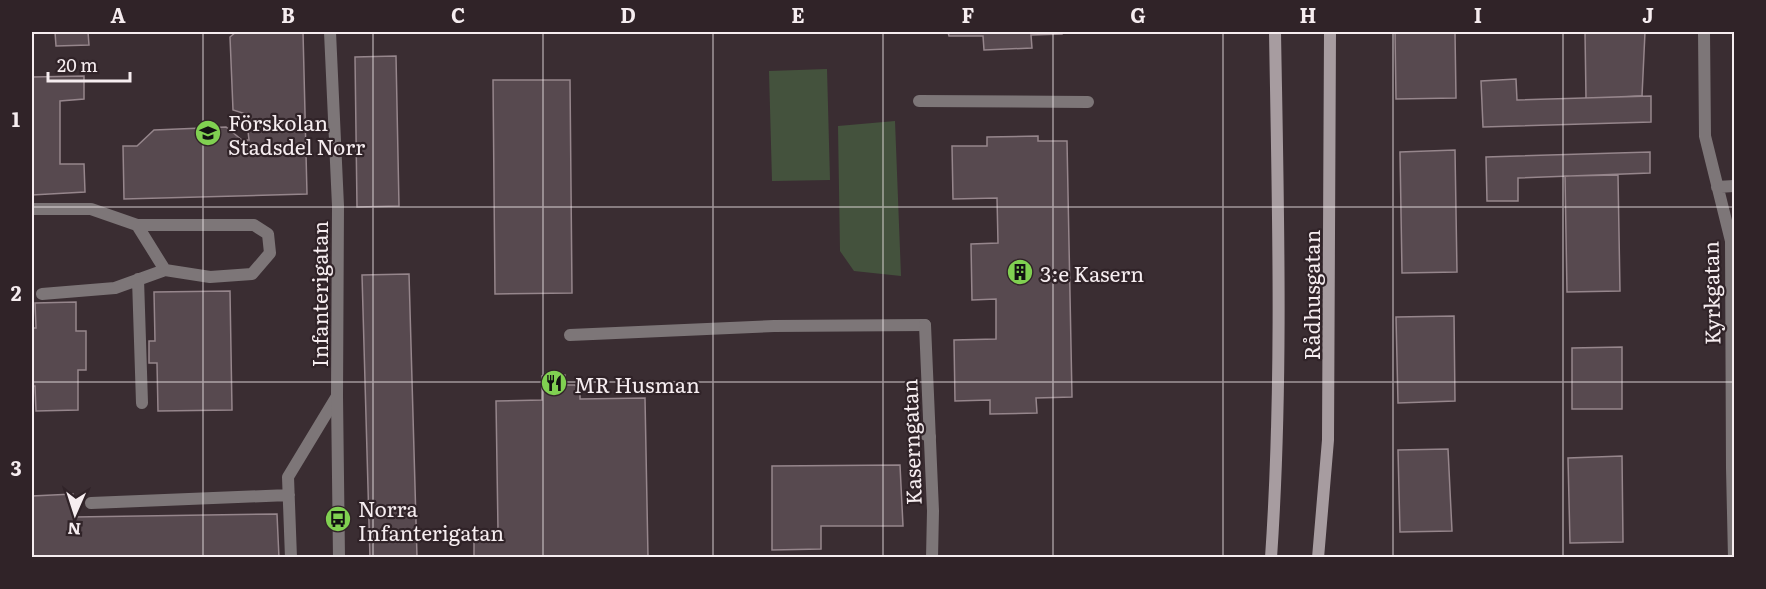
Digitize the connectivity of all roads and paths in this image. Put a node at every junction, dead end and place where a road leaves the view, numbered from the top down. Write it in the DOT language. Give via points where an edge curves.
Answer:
graph roads {
  1 [pos="330,32"];
  2 [pos="1275,32"];
  3 [pos="1330,32"];
  4 [pos="1704,32"];
  5 [pos="919,101"];
  6 [pos="1088,102"];
  7 [pos="1734,186"];
  8 [pos="1717,187"];
  9 [pos="32,209"];
  10 [pos="137,225"];
  11 [pos="165,270"];
  12 [pos="138,279"];
  13 [pos="42,294"];
  14 [pos="570,335"];
  15 [pos="337,396"];
  16 [pos="142,404"];
  17 [pos="915,429"];
  18 [pos="930,437"];
  19 [pos="289,495"];
  20 [pos="91,503"];
  21 [pos="291,558"];
  22 [pos="339,558"];
  23 [pos="932,558"];
  24 [pos="1271,558"];
  25 [pos="1318,558"];
  26 [pos="1734,558"];
  1 -- 15 [label="street, Infanterigatan" via="338,206"];
  2 -- 24 [label="main road, Rådhusgatan" via="1279,308"];
  3 -- 25 [label="main road, Rådhusgatan" via="1328,440"];
  4 -- 8 [label="street, Kyrkgatan" via="1705,136"];
  5 -- 6 [label="street"];
  7 -- 8 [label="street"];
  8 -- 26 [label="street, Kyrkgatan" via="1731,241"];
  9 -- 10 [label="street" via="91,209"];
  10 -- 11 [label="street"];
  10 -- 11 [label="street" via="254,225 268,234 270,253 252,274 210,277"];
  11 -- 12 [label="street"];
  12 -- 13 [label="street" via="115,288"];
  12 -- 16 [label="street"];
  14 -- 18 [label="street, Kaserngatan" via="774,326 925,325"];
  15 -- 19 [label="street" via="288,477"];
  15 -- 22 [label="street, Infanterigatan"];
  17 -- 18 [label="street"];
  18 -- 23 [label="street, Kaserngatan"];
  19 -- 20 [label="street"];
  19 -- 21 [label="street"];
}
